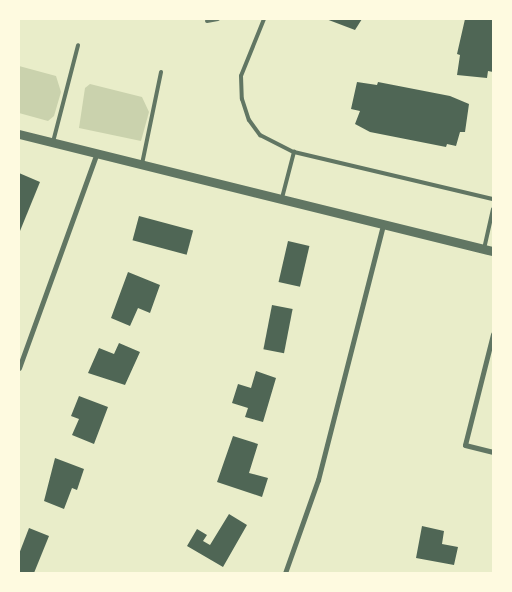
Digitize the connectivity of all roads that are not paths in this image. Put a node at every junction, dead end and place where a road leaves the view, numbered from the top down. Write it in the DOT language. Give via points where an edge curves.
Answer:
graph roads {
  1 [pos="218,19"];
  2 [pos="264,19"];
  3 [pos="207,21"];
  4 [pos="78,45"];
  5 [pos="161,72"];
  6 [pos="19,134"];
  7 [pos="53,142"];
  8 [pos="294,152"];
  9 [pos="97,153"];
  10 [pos="142,164"];
  11 [pos="281,199"];
  12 [pos="493,199"];
  13 [pos="493,209"];
  14 [pos="383,225"];
  15 [pos="489,250"];
  16 [pos="493,334"];
  17 [pos="19,368"];
  18 [pos="493,452"];
  19 [pos="285,573"];
  1 -- 3 [label="lane"];
  2 -- 8 [label="lane" via="241,76 242,99 249,120 260,135"];
  4 -- 7 [label="lane"];
  5 -- 10 [label="lane"];
  6 -- 7 [label="street"];
  7 -- 9 [label="street"];
  8 -- 11 [label="lane"];
  8 -- 12 [label="lane"];
  9 -- 10 [label="street"];
  9 -- 17 [label="street"];
  10 -- 11 [label="street"];
  11 -- 14 [label="street"];
  13 -- 15 [label="lane"];
  14 -- 15 [label="street"];
  14 -- 19 [label="street" via="318,480"];
  16 -- 18 [label="street" via="465,445"];
}
